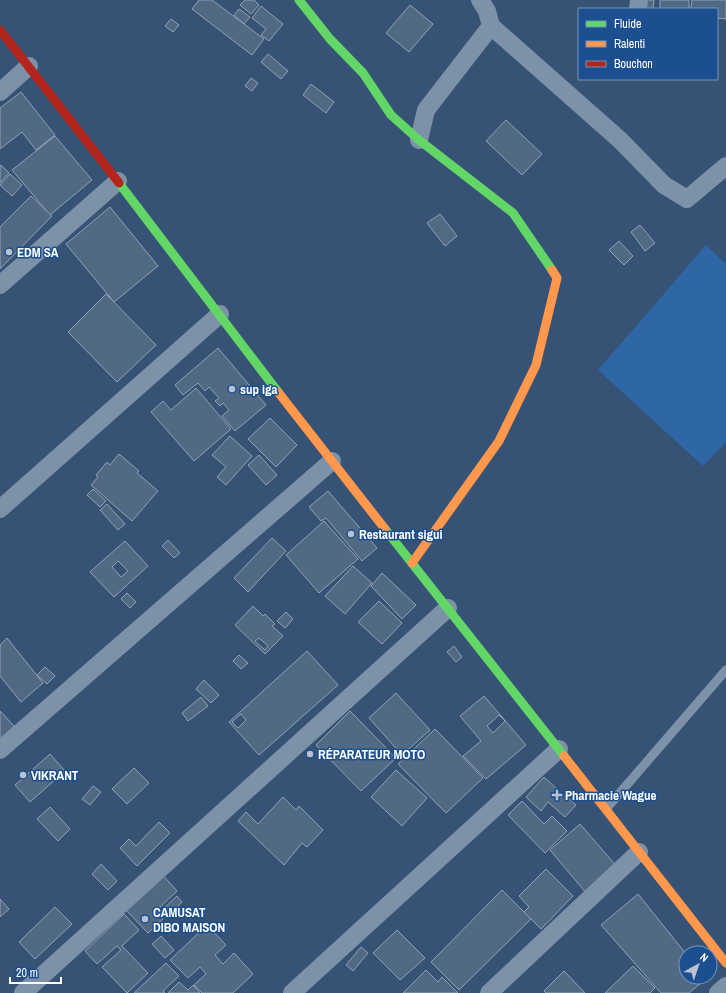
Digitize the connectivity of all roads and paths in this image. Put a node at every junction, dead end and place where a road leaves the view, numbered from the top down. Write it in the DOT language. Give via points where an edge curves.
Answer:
graph roads {
  1 [pos="299,0"];
  2 [pos="480,0"];
  3 [pos="491,26"];
  4 [pos="0,30"];
  5 [pos="29,66"];
  6 [pos="0,92"];
  7 [pos="419,140"];
  8 [pos="726,166"];
  9 [pos="118,181"];
  10 [pos="0,284"];
  11 [pos="220,314"];
  12 [pos="332,461"];
  13 [pos="0,509"];
  14 [pos="412,563"];
  15 [pos="448,608"];
  16 [pos="726,670"];
  17 [pos="559,749"];
  18 [pos="0,750"];
  19 [pos="606,809"];
  20 [pos="639,852"];
  21 [pos="726,963"];
  22 [pos="726,986"];
  23 [pos="23,993"];
  24 [pos="292,993"];
  25 [pos="489,993"];
  26 [pos="718,993"];
  1 -- 7 [label="street" via="330,39 363,73 391,115"];
  2 -- 3 [label="street" via="487,11"];
  3 -- 7 [label="street" via="426,110"];
  3 -- 8 [label="street" via="620,140 664,185 687,198"];
  4 -- 5 [label="street"];
  5 -- 6 [label="street"];
  5 -- 9 [label="street"];
  7 -- 14 [label="street" via="513,213 557,278 536,365 499,441"];
  9 -- 10 [label="street"];
  9 -- 11 [label="street"];
  11 -- 12 [label="street"];
  11 -- 13 [label="street"];
  12 -- 14 [label="street"];
  12 -- 18 [label="street"];
  14 -- 15 [label="street"];
  15 -- 17 [label="street"];
  15 -- 23 [label="street"];
  16 -- 19 [label="lane"];
  17 -- 19 [label="street"];
  17 -- 24 [label="street"];
  19 -- 20 [label="street"];
  20 -- 21 [label="street"];
  20 -- 25 [label="street"];
  22 -- 26 [label="street"];
}
